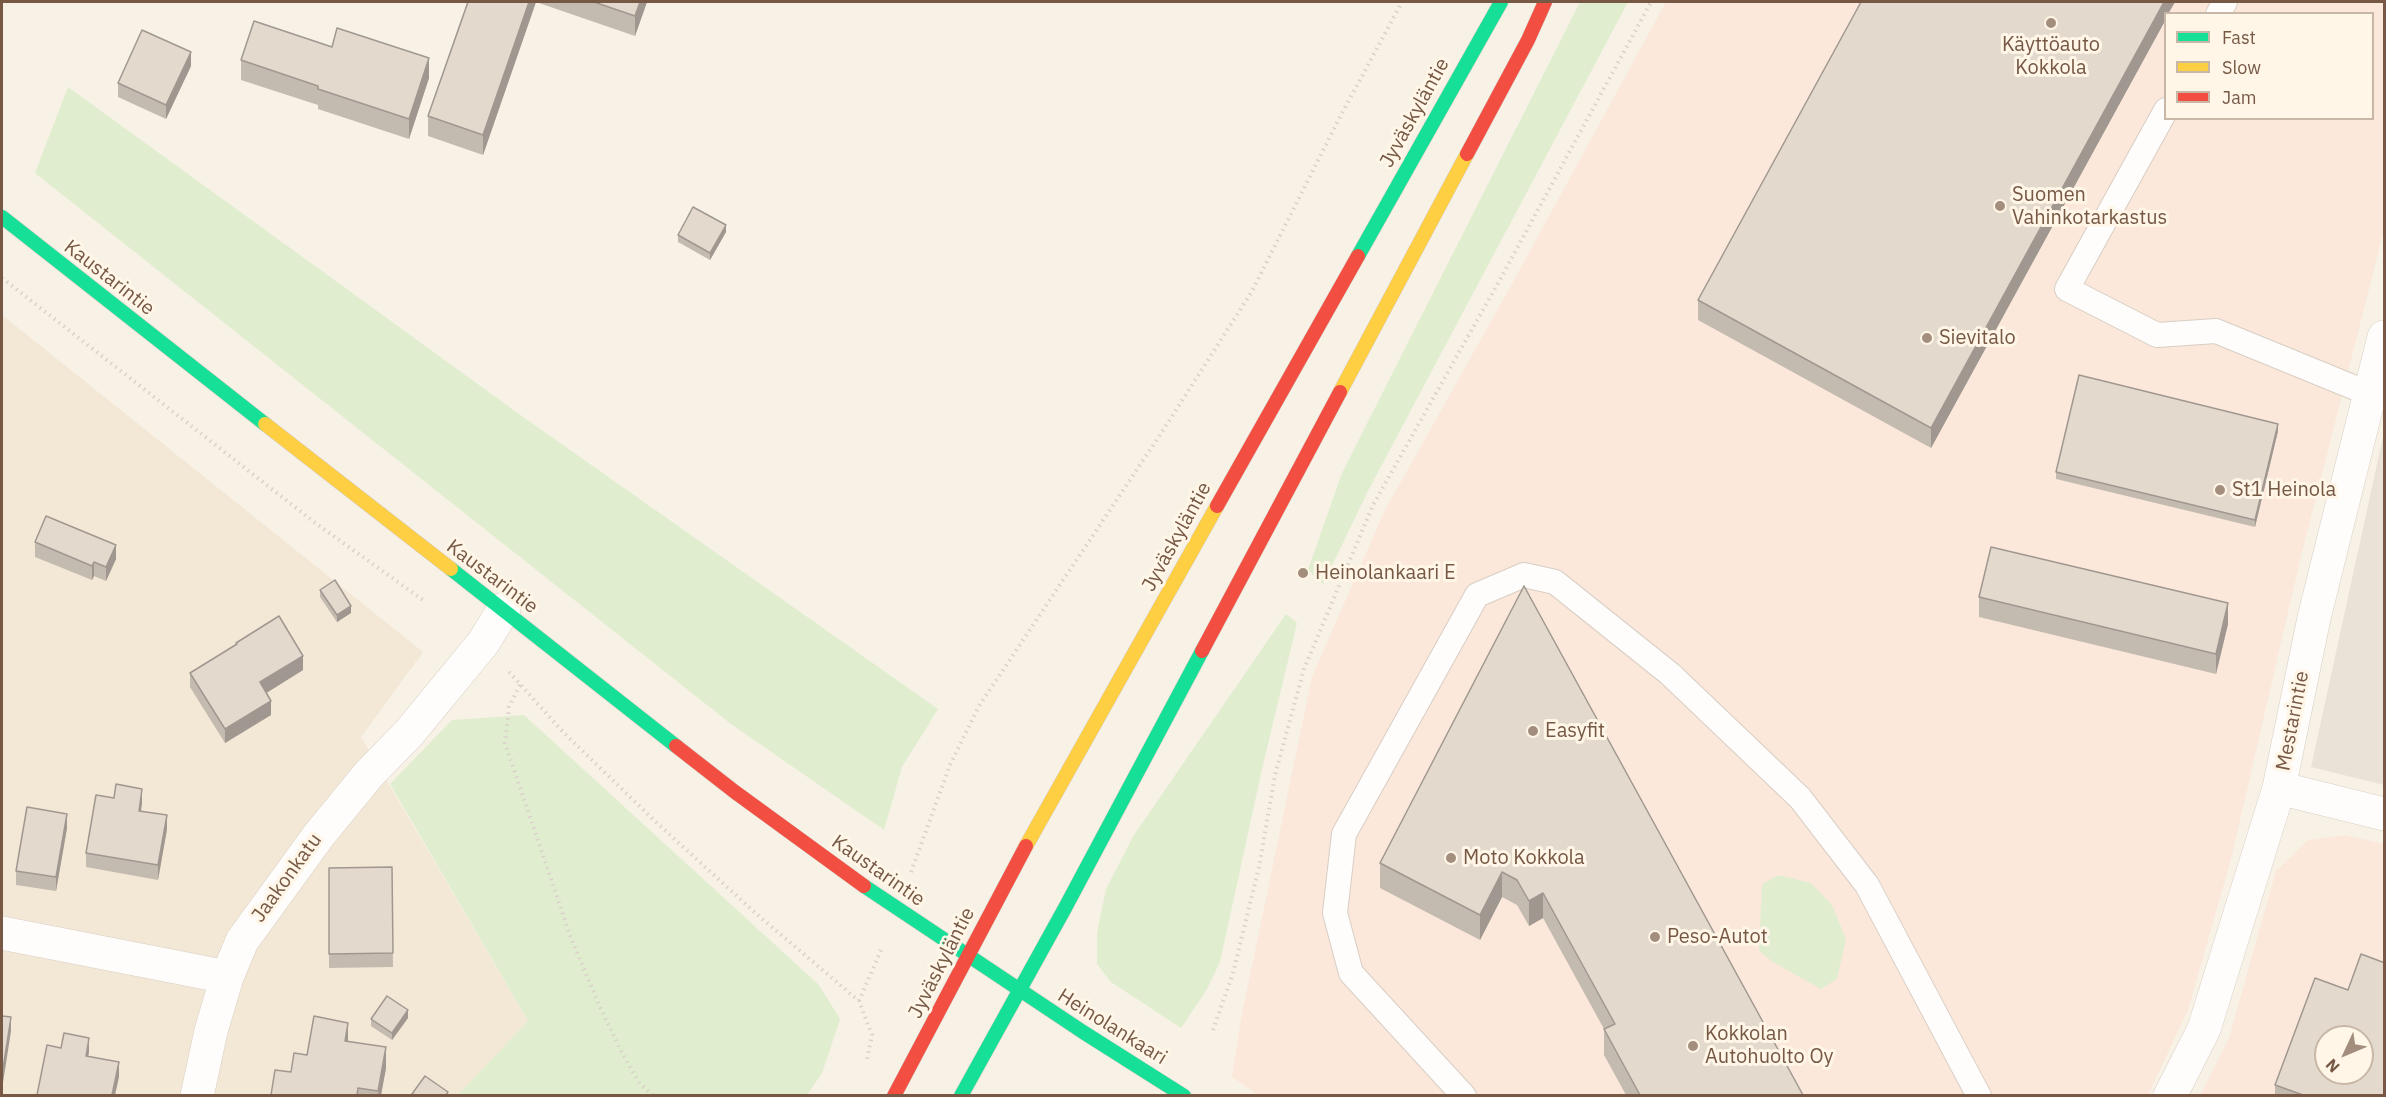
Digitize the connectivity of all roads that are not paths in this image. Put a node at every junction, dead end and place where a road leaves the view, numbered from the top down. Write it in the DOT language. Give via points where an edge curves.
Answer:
graph roads {
  1 [pos="1501,2"];
  2 [pos="1545,2"];
  3 [pos="2164,114"];
  4 [pos="2,217"];
  5 [pos="2385,337"];
  6 [pos="2370,394"];
  7 [pos="504,609"];
  8 [pos="2279,788"];
  9 [pos="2385,814"];
  10 [pos="2,933"];
  11 [pos="968,956"];
  12 [pos="226,977"];
  13 [pos="1019,990"];
  14 [pos="197,1095"];
  15 [pos="894,1095"];
  16 [pos="961,1095"];
  17 [pos="1184,1095"];
  18 [pos="1464,1095"];
  19 [pos="1979,1095"];
  20 [pos="2170,1095"];
  1 -- 11 [label="main road, Jyväskyläntie" via="1009,876"];
  2 -- 13 [label="main road"];
  3 -- 6 [label="lane" via="2067,289 2157,334 2216,331"];
  4 -- 7 [label="main road, Kaustarintie" via="405,536"];
  5 -- 6 [label="street, Mestarintie"];
  6 -- 8 [label="street, Mestarintie" via="2313,618"];
  7 -- 11 [label="main road, Kaustarintie" via="735,792"];
  7 -- 12 [label="street, Jaakonkatu" via="483,643 409,734 319,834 242,941"];
  8 -- 9 [label="street"];
  8 -- 20 [label="street, Mestarintie" via="2204,1029"];
  10 -- 12 [label="street"];
  11 -- 13 [label="main road, Kaustarintie"];
  11 -- 15 [label="main road, Jyväskyläntie"];
  12 -- 14 [label="street, Jaakonkatu"];
  13 -- 16 [label="main road"];
  13 -- 17 [label="main road, Heinolankaari"];
  18 -- 19 [label="lane" via="1351,973 1335,913 1344,834 1476,595 1524,575 1555,582 1670,674 1800,798 1867,885"];
}
